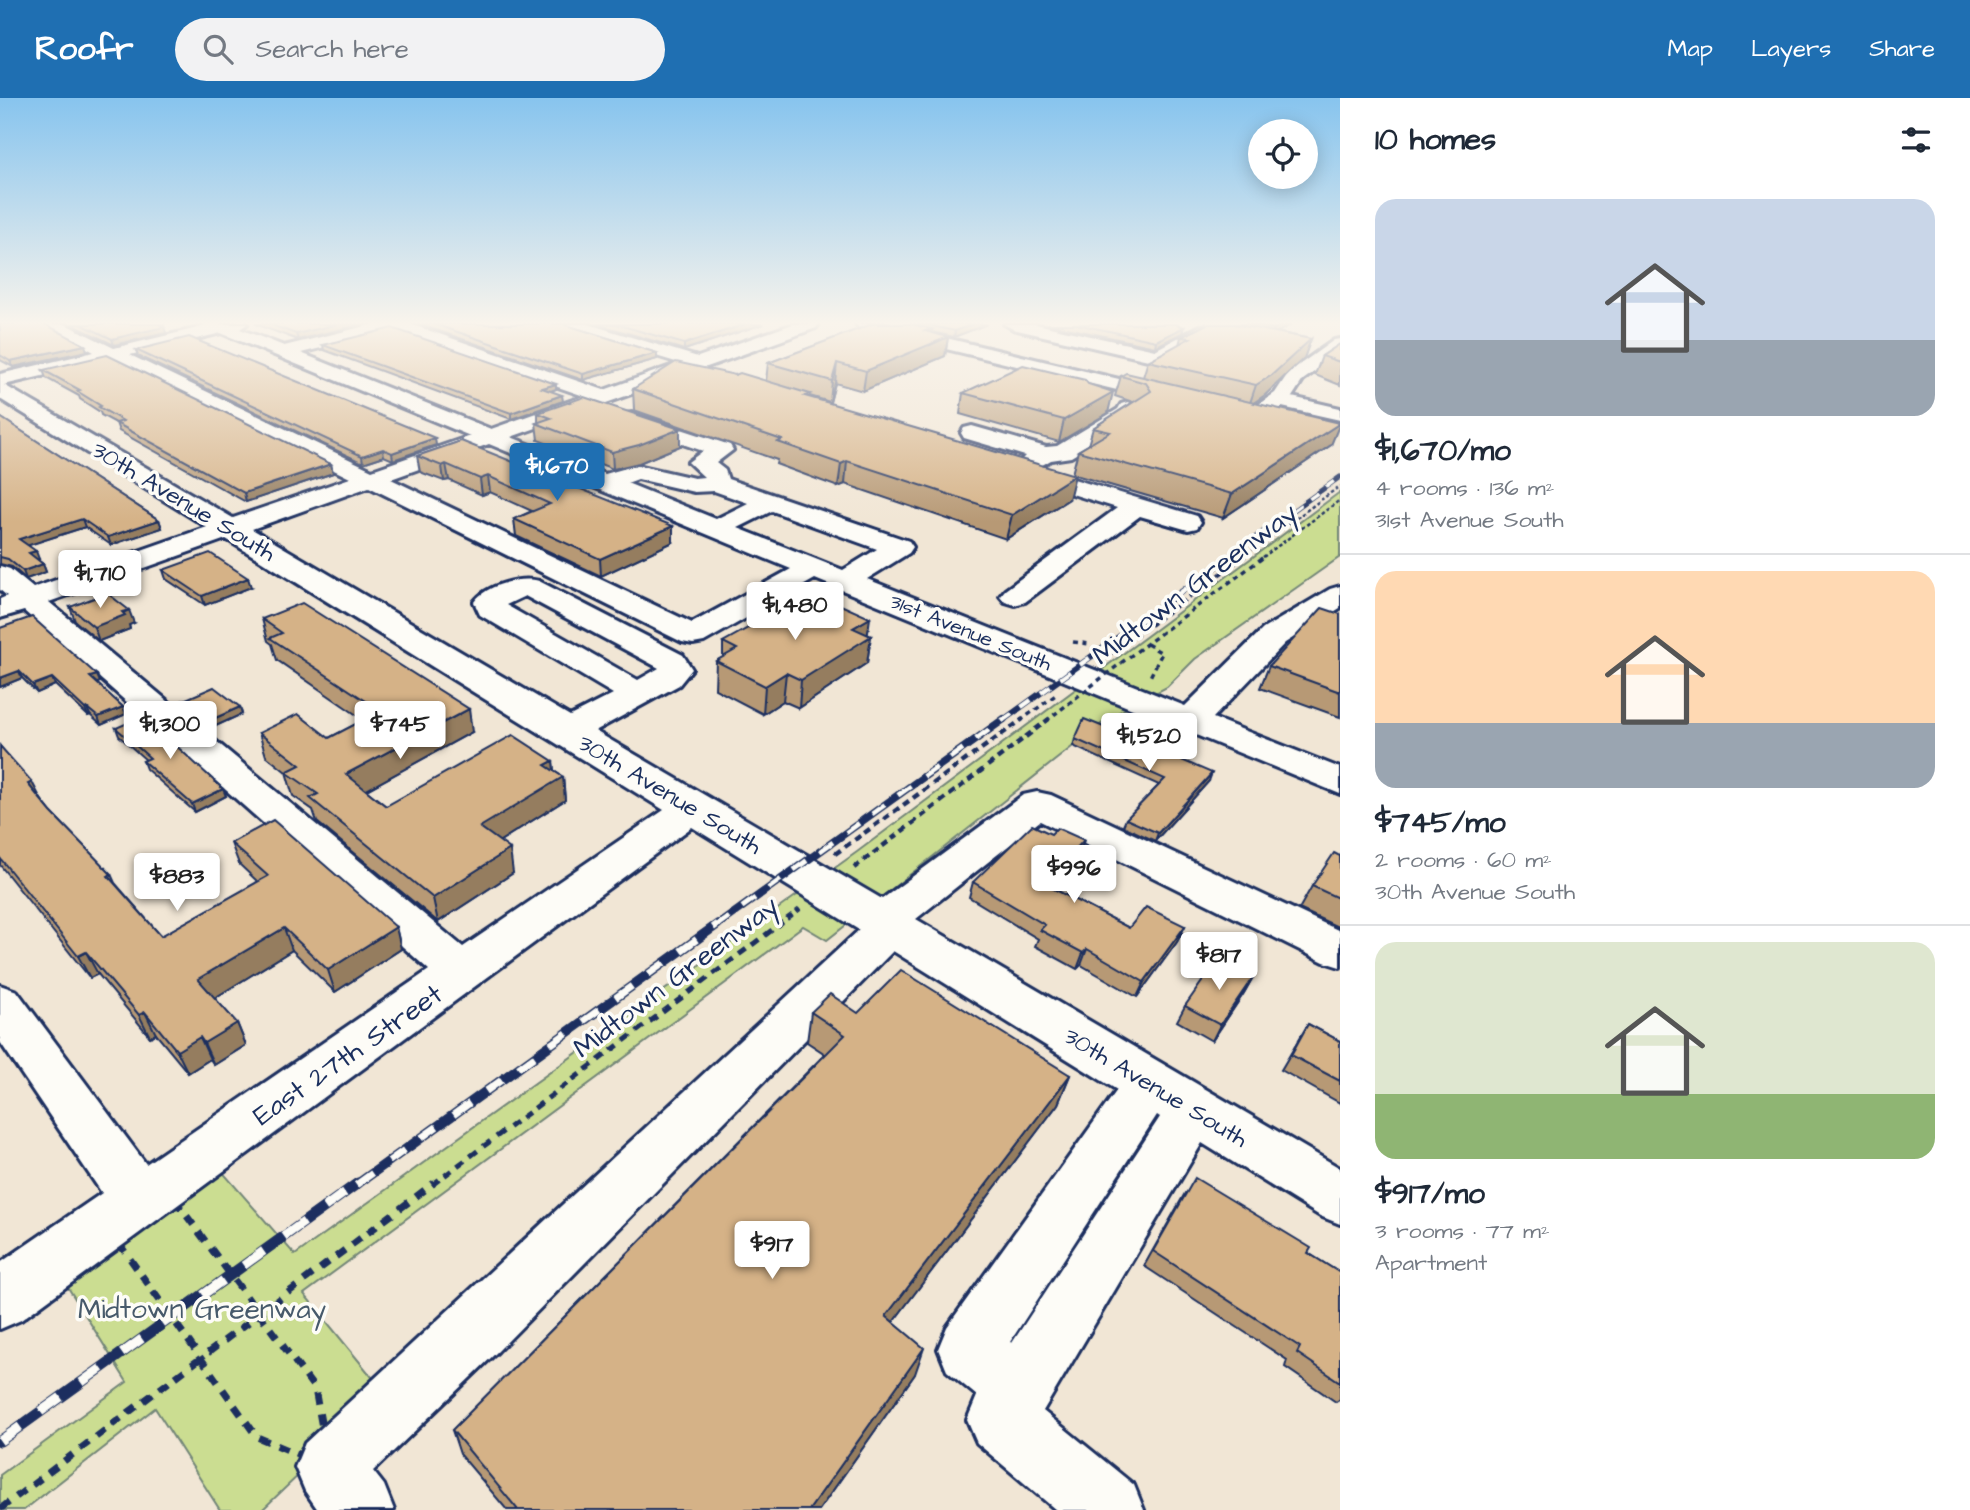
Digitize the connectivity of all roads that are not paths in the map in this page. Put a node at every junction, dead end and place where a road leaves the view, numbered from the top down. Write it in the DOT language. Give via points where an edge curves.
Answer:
graph roads {
  1 [pos="0,390"];
  2 [pos="186,390"];
  3 [pos="374,390"];
  4 [pos="567,390"];
  5 [pos="622,390"];
  6 [pos="1057,390"];
  7 [pos="1137,390"];
  8 [pos="1286,390"];
  9 [pos="1175,399"];
  10 [pos="594,400"];
  11 [pos="1278,400"];
  12 [pos="1112,404"];
  13 [pos="1249,414"];
  14 [pos="1337,419"];
  15 [pos="489,437"];
  16 [pos="974,449"];
  17 [pos="1045,454"];
  18 [pos="1047,478"];
  19 [pos="370,479"];
  20 [pos="603,483"];
  21 [pos="716,483"];
  22 [pos="771,502"];
  23 [pos="1137,506"];
  24 [pos="1188,522"];
  25 [pos="229,528"];
  26 [pos="716,529"];
  27 [pos="813,568"];
  28 [pos="0,575"];
  29 [pos="844,581"];
  30 [pos="1340,594"];
  31 [pos="1015,596"];
  32 [pos="14,604"];
  33 [pos="636,694"];
  34 [pos="1190,721"];
  35 [pos="567,732"];
  36 [pos="1340,782"];
  37 [pos="693,808"];
  38 [pos="886,924"];
  39 [pos="1340,950"];
  40 [pos="463,972"];
  41 [pos="0,1004"];
  42 [pos="1172,1097"];
  43 [pos="1340,1198"];
  44 [pos="140,1201"];
  45 [pos="0,1299"];
  46 [pos="344,1488"];
  47 [pos="1109,1510"];
  1 -- 25 [label="street, 30th Avenue South"];
  2 -- 19 [label="street"];
  3 -- 15 [label="street, 31st Avenue South"];
  4 -- 10 [label="street"];
  5 -- 10 [label="street"];
  6 -- 12 [label="street"];
  7 -- 9 [label="street"];
  7 -- 12 [label="street"];
  8 -- 11 [label="street"];
  9 -- 13 [label="street"];
  9 -- 18 [label="street"];
  10 -- 15 [label="street"];
  10 -- 21 [label="street" via="722,450 700,462 716,475"];
  11 -- 13 [label="street"];
  11 -- 14 [label="street"];
  12 -- 17 [label="street" via="1131,411 1063,452"];
  13 -- 14 [label="street"];
  15 -- 19 [label="street"];
  15 -- 20 [label="street, 31st Avenue South"];
  16 -- 17 [label="street"];
  17 -- 18 [label="street" via="1012,468"];
  18 -- 23 [label="street"];
  19 -- 25 [label="street"];
  19 -- 27 [label="street" via="693,635"];
  20 -- 21 [label="street" via="637,472 694,485"];
  20 -- 26 [label="street, 31st Avenue South"];
  21 -- 22 [label="street"];
  22 -- 26 [label="street"];
  22 -- 29 [label="street" via="899,547"];
  23 -- 24 [label="street"];
  23 -- 31 [label="street"];
  25 -- 32 [label="street"];
  25 -- 35 [label="street, 30th Avenue South"];
  26 -- 27 [label="street, 31st Avenue South"];
  27 -- 29 [label="street, 31st Avenue South"];
  28 -- 32 [label="street"];
  29 -- 34 [label="street, 31st Avenue South"];
  30 -- 34 [label="street" via="1274,636"];
  32 -- 40 [label="street"];
  33 -- 33 [label="street" via="667,678 676,669 672,662 530,587 489,602 491,609"];
  33 -- 35 [label="street"];
  34 -- 36 [label="street, 31st Avenue South"];
  35 -- 37 [label="street, 30th Avenue South"];
  37 -- 38 [label="street, 30th Avenue South" via="831,872"];
  37 -- 40 [label="street, East 27th Street"];
  38 -- 39 [label="street" via="1037,804"];
  38 -- 42 [label="street, 30th Avenue South"];
  38 -- 46 [label="street" via="466,1338"];
  40 -- 44 [label="street, East 27th Street"];
  41 -- 44 [label="street"];
  42 -- 43 [label="street, 30th Avenue South"];
  42 -- 47 [label="street" via="1000,1420"];
  44 -- 45 [label="street, East 27th Street"];
}
